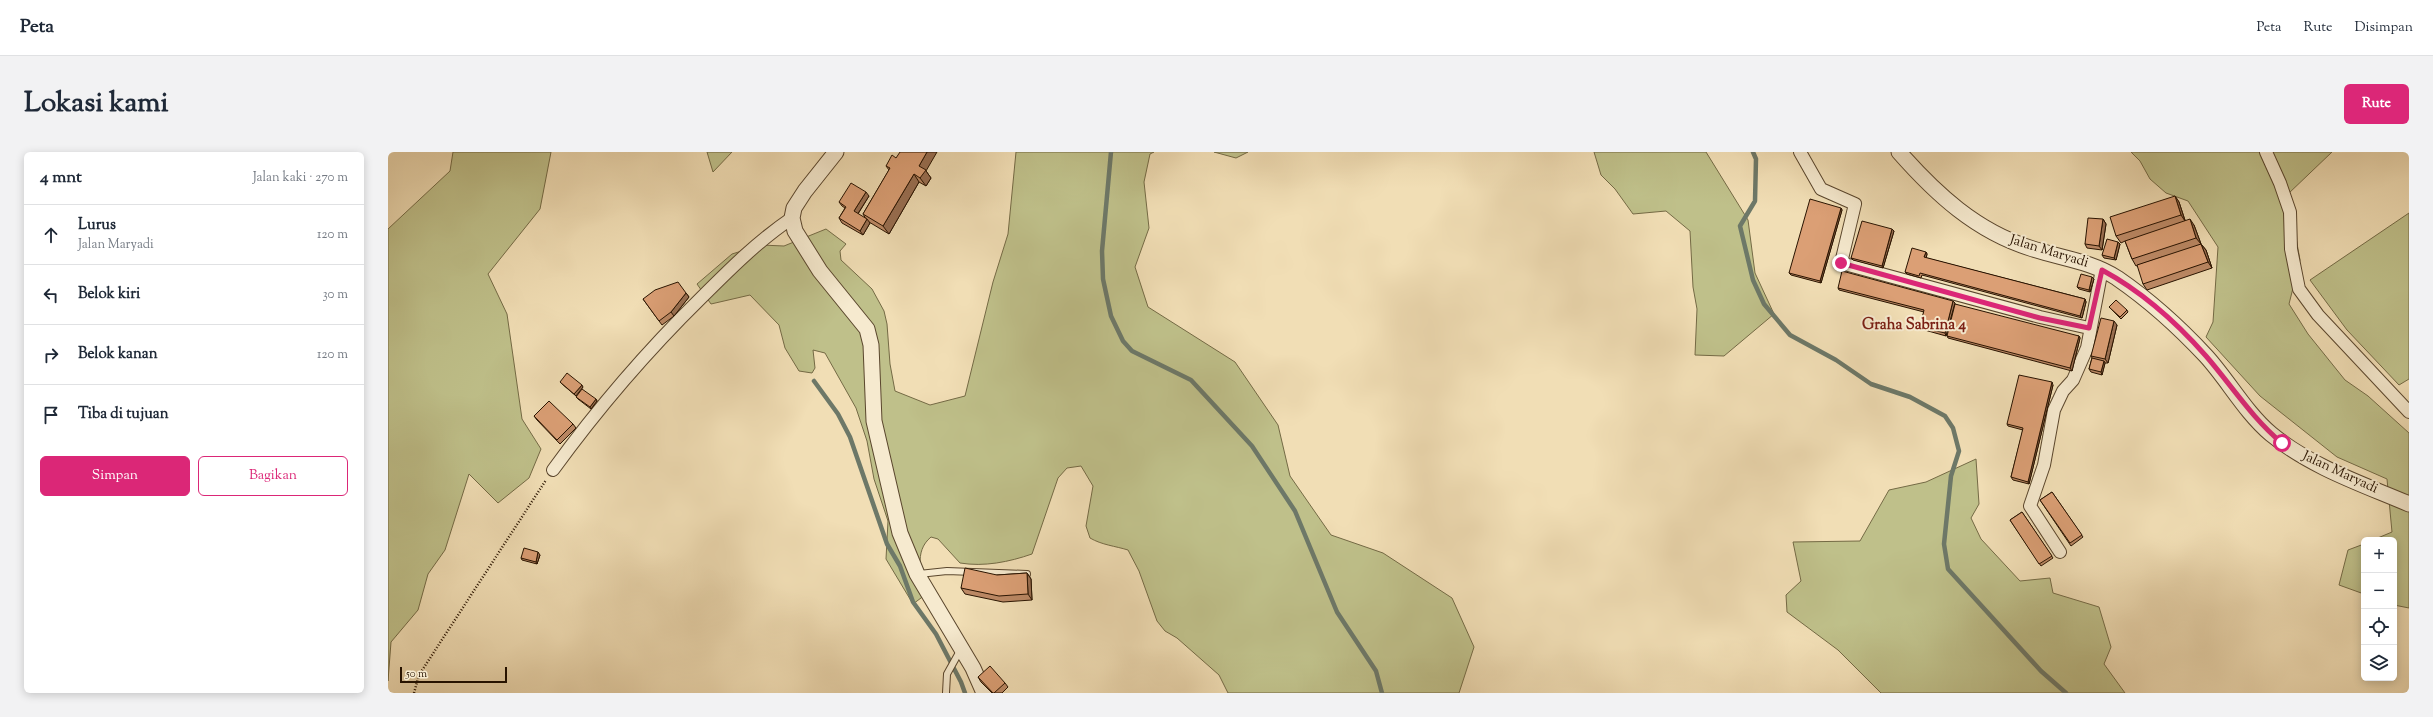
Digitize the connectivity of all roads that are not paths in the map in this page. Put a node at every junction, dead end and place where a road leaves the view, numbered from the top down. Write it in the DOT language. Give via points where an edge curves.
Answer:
graph roads {
  1 [pos="836,152"];
  2 [pos="1800,152"];
  3 [pos="1899,152"];
  4 [pos="2266,152"];
  5 [pos="792,218"];
  6 [pos="2102,270"];
  7 [pos="2089,328"];
  8 [pos="2409,412"];
  9 [pos="553,470"];
  10 [pos="2409,504"];
  11 [pos="2060,552"];
  12 [pos="917,574"];
  13 [pos="1027,574"];
  14 [pos="958,653"];
  15 [pos="946,693"];
  16 [pos="984,693"];
  1 -- 5 [label="street" via="805,191 794,208"];
  2 -- 7 [label="street" via="1821,189 1855,204 1841,263 2040,318"];
  3 -- 6 [label="street, Jalan Maryadi" via="1927,184 1955,208 1988,230 2022,245"];
  4 -- 8 [label="street" via="2290,212 2291,249 2299,288 2318,315"];
  5 -- 9 [label="street" via="768,234 740,259 667,332 595,413"];
  5 -- 12 [label="street" via="795,231 820,271 867,329 871,345 877,438 900,533"];
  6 -- 7 [label="street"];
  6 -- 10 [label="street, Jalan Maryadi" via="2157,308 2206,356 2246,407 2282,443 2312,462"];
  7 -- 11 [label="street" via="2087,348 2080,367 2063,391 2054,410 2044,465 2030,506"];
  12 -- 13 [label="lane" via="947,571"];
  12 -- 14 [label="street"];
  14 -- 15 [label="lane" via="946,674"];
  14 -- 16 [label="street"];
}
